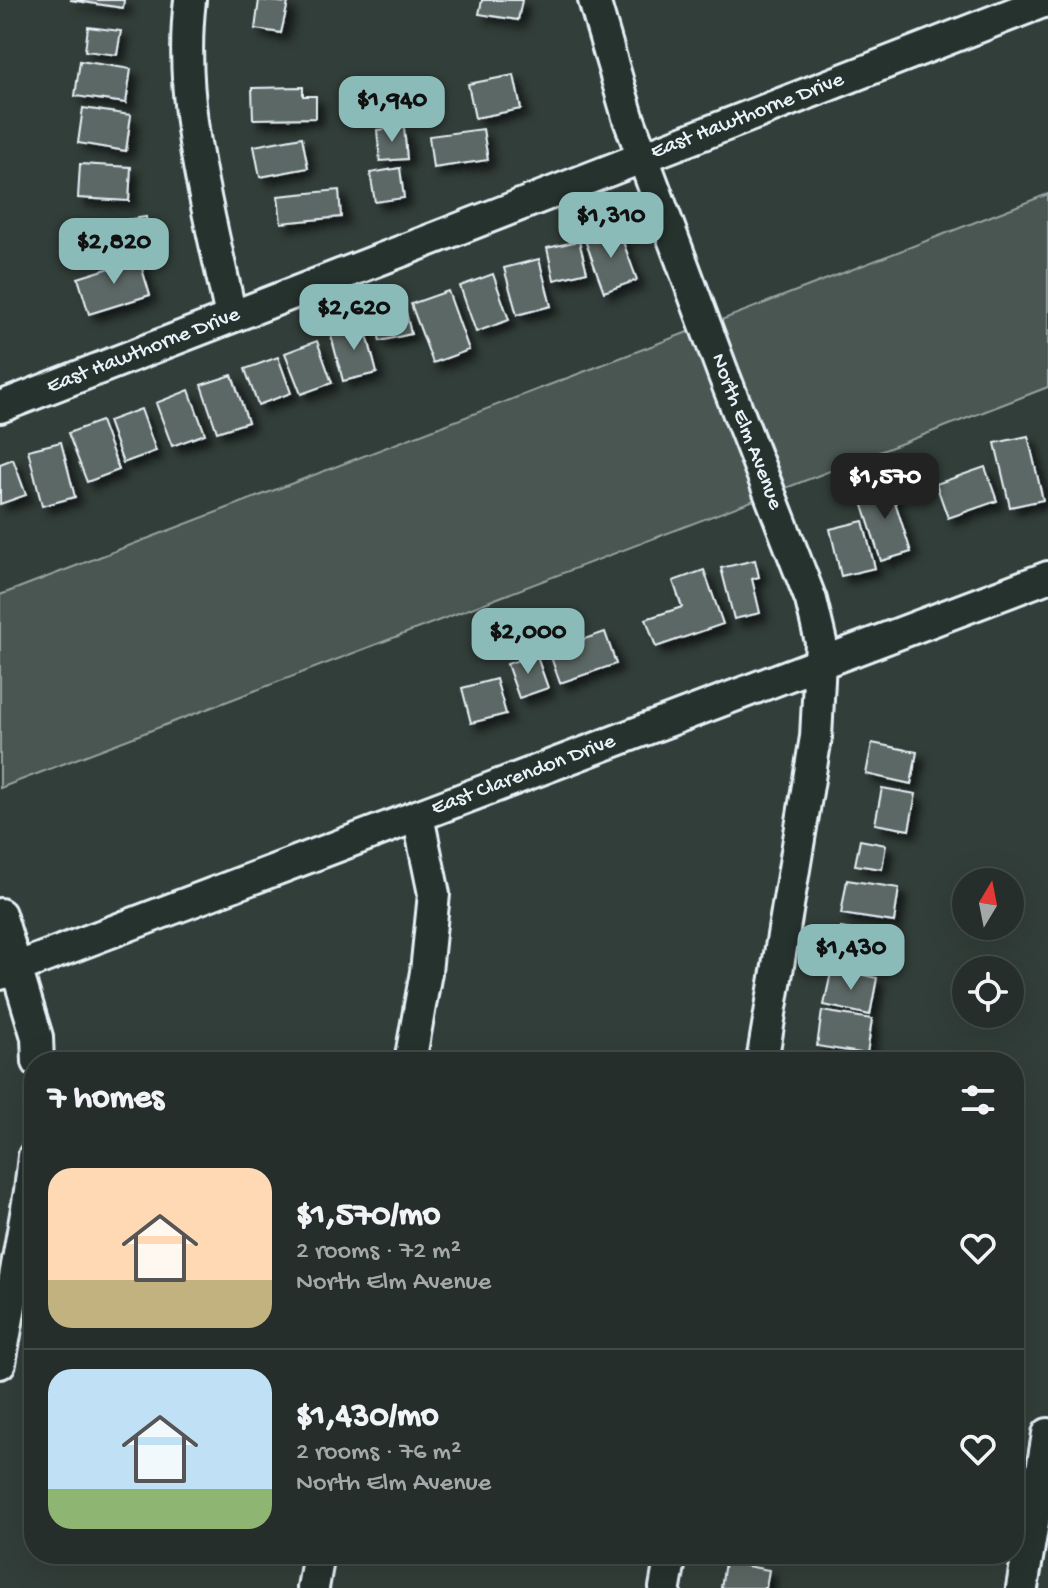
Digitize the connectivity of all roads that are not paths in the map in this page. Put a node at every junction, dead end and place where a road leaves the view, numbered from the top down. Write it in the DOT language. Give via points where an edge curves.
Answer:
graph roads {
  1 [pos="190,0"];
  2 [pos="594,0"];
  3 [pos="1048,0"];
  4 [pos="644,156"];
  5 [pos="231,317"];
  6 [pos="0,407"];
  7 [pos="1048,577"];
  8 [pos="820,664"];
  9 [pos="418,816"];
  10 [pos="0,914"];
  11 [pos="9,971"];
  12 [pos="38,1052"];
  13 [pos="412,1052"];
  14 [pos="764,1052"];
  15 [pos="24,1225"];
  16 [pos="0,1363"];
  17 [pos="1048,1434"];
  18 [pos="317,1564"];
  19 [pos="669,1564"];
  20 [pos="313,1588"];
  21 [pos="665,1588"];
  22 [pos="1022,1588"];
  1 -- 5 [label="street" via="193,132"];
  2 -- 4 [label="street, North Elm Avenue"];
  3 -- 4 [label="street, East Hawthorne Drive"];
  4 -- 5 [label="street, East Hawthorne Drive"];
  4 -- 8 [label="street, North Elm Avenue" via="811,600 821,642"];
  5 -- 6 [label="street, East Hawthorne Drive"];
  7 -- 8 [label="street, East Clarendon Drive"];
  8 -- 9 [label="street, East Clarendon Drive"];
  8 -- 14 [label="street, North Elm Avenue" via="816,737"];
  9 -- 11 [label="street, East Clarendon Drive"];
  9 -- 13 [label="street" via="434,894"];
  10 -- 11 [label="street"];
  11 -- 12 [label="street" via="37,1037"];
  15 -- 16 [label="street"];
  17 -- 22 [label="street"];
  18 -- 20 [label="street"];
  19 -- 21 [label="street"];
}
